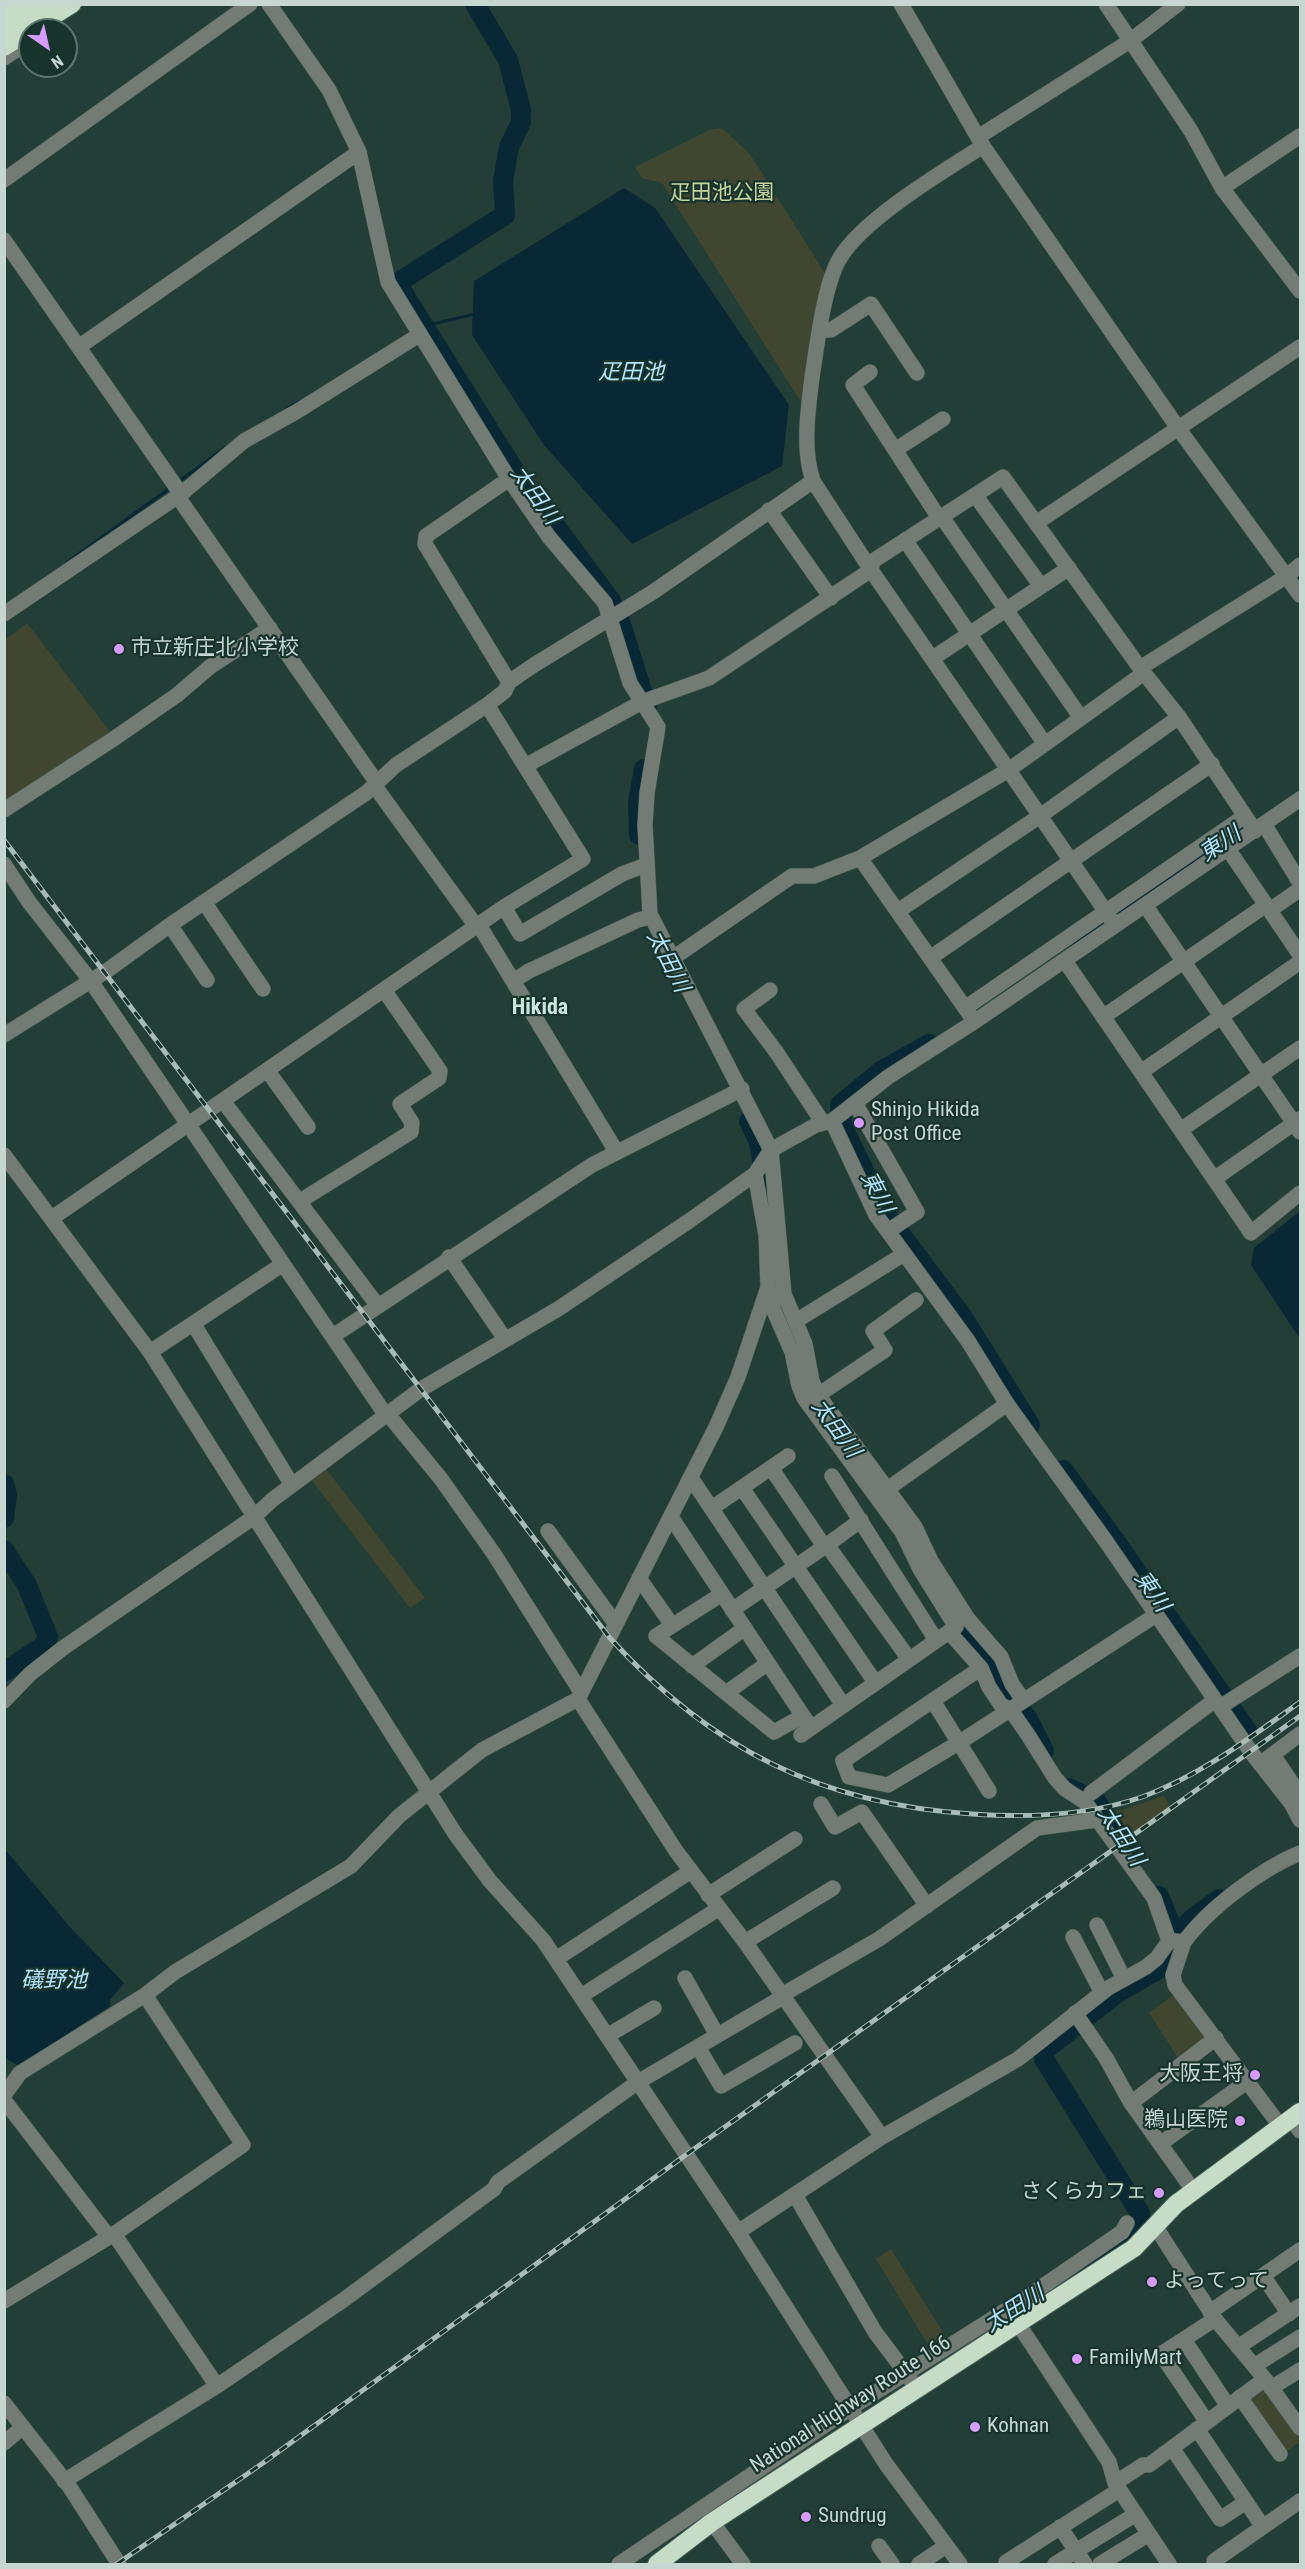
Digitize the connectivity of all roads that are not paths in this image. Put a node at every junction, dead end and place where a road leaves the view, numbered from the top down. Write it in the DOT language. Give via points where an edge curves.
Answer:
graph roads {
  1 [pos="17,4"];
  2 [pos="72,4"];
  3 [pos="82,4"];
  4 [pos="250,4"];
  5 [pos="269,4"];
  6 [pos="901,4"];
  7 [pos="1106,4"];
  8 [pos="1178,4"];
  9 [pos="4,13"];
  10 [pos="46,18"];
  11 [pos="18,37"];
  12 [pos="1130,41"];
  13 [pos="4,47"];
  14 [pos="18,49"];
  15 [pos="4,58"];
  16 [pos="1300,136"];
  17 [pos="980,142"];
  18 [pos="359,152"];
  19 [pos="4,180"];
  20 [pos="1222,188"];
  21 [pos="4,240"];
  22 [pos="1300,291"];
  23 [pos="820,330"];
  24 [pos="419,334"];
  25 [pos="80,346"];
  26 [pos="1300,347"];
  27 [pos="870,372"];
  28 [pos="917,373"];
  29 [pos="943,419"];
  30 [pos="1178,428"];
  31 [pos="895,450"];
  32 [pos="509,479"];
  33 [pos="813,481"];
  34 [pos="180,495"];
  35 [pos="975,495"];
  36 [pos="770,510"];
  37 [pos="941,518"];
  38 [pos="1036,523"];
  39 [pos="905,540"];
  40 [pos="1300,565"];
  41 [pos="1069,568"];
  42 [pos="871,570"];
  43 [pos="1287,576"];
  44 [pos="1041,586"];
  45 [pos="1300,595"];
  46 [pos="831,598"];
  47 [pos="1005,609"];
  48 [pos="4,614"];
  49 [pos="611,619"];
  50 [pos="270,628"];
  51 [pos="969,633"];
  52 [pos="933,658"];
  53 [pos="1142,670"];
  54 [pos="509,682"];
  55 [pos="642,702"];
  56 [pos="487,705"];
  57 [pos="1179,717"];
  58 [pos="1081,718"];
  59 [pos="1045,744"];
  60 [pos="1212,764"];
  61 [pos="525,766"];
  62 [pos="1010,769"];
  63 [pos="375,784"];
  64 [pos="1300,800"];
  65 [pos="4,810"];
  66 [pos="1041,816"];
  67 [pos="1252,823"];
  68 [pos="1228,849"];
  69 [pos="860,858"];
  70 [pos="1071,861"];
  71 [pos="4,864"];
  72 [pos="646,865"];
  73 [pos="1298,888"];
  74 [pos="204,902"];
  75 [pos="1145,905"];
  76 [pos="504,907"];
  77 [pos="1268,908"];
  78 [pos="898,911"];
  79 [pos="651,917"];
  80 [pos="1110,918"];
  81 [pos="170,925"];
  82 [pos="478,925"];
  83 [pos="1298,945"];
  84 [pos="673,958"];
  85 [pos="930,958"];
  86 [pos="1065,961"];
  87 [pos="1183,961"];
  88 [pos="1300,962"];
  89 [pos="90,980"];
  90 [pos="207,980"];
  91 [pos="513,981"];
  92 [pos="263,989"];
  93 [pos="384,990"];
  94 [pos="770,990"];
  95 [pos="970,1015"];
  96 [pos="1102,1017"];
  97 [pos="1221,1017"];
  98 [pos="4,1035"];
  99 [pos="1300,1048"];
  100 [pos="267,1070"];
  101 [pos="1142,1072"];
  102 [pos="1261,1075"];
  103 [pos="742,1089"];
  104 [pos="223,1101"];
  105 [pos="850,1107"];
  106 [pos="827,1122"];
  107 [pos="188,1123"];
  108 [pos="1298,1125"];
  109 [pos="308,1127"];
  110 [pos="1182,1129"];
  111 [pos="771,1150"];
  112 [pos="616,1151"];
  113 [pos="4,1155"];
  114 [pos="756,1174"];
  115 [pos="1214,1179"];
  116 [pos="1300,1193"];
  117 [pos="300,1201"];
  118 [pos="52,1218"];
  119 [pos="894,1227"];
  120 [pos="904,1254"];
  121 [pos="449,1257"];
  122 [pos="283,1264"];
  123 [pos="768,1287"];
  124 [pos="916,1300"];
  125 [pos="378,1306"];
  126 [pos="796,1322"];
  127 [pos="194,1325"];
  128 [pos="333,1336"];
  129 [pos="505,1339"];
  130 [pos="150,1352"];
  131 [pos="818,1395"];
  132 [pos="1007,1404"];
  133 [pos="386,1414"];
  134 [pos="788,1456"];
  135 [pos="771,1468"];
  136 [pos="832,1476"];
  137 [pos="691,1478"];
  138 [pos="292,1485"];
  139 [pos="742,1488"];
  140 [pos="882,1493"];
  141 [pos="712,1508"];
  142 [pos="254,1517"];
  143 [pos="671,1517"];
  144 [pos="861,1520"];
  145 [pos="548,1531"];
  146 [pos="825,1545"];
  147 [pos="795,1566"];
  148 [pos="639,1578"];
  149 [pos="764,1587"];
  150 [pos="722,1594"];
  151 [pos="732,1610"];
  152 [pos="1155,1615"];
  153 [pos="615,1623"];
  154 [pos="672,1625"];
  155 [pos="745,1628"];
  156 [pos="943,1636"];
  157 [pos="1300,1656"];
  158 [pos="909,1659"];
  159 [pos="768,1663"];
  160 [pos="692,1666"];
  161 [pos="981,1668"];
  162 [pos="875,1682"];
  163 [pos="726,1693"];
  164 [pos="580,1696"];
  165 [pos="1023,1700"];
  166 [pos="4,1701"];
  167 [pos="933,1701"];
  168 [pos="1222,1703"];
  169 [pos="843,1705"];
  170 [pos="1010,1709"];
  171 [pos="805,1726"];
  172 [pos="1300,1734"];
  173 [pos="960,1742"];
  174 [pos="1266,1760"];
  175 [pos="989,1791"];
  176 [pos="429,1792"];
  177 [pos="1091,1793"];
  178 [pos="1300,1795"];
  179 [pos="820,1804"];
  180 [pos="1097,1820"];
  181 [pos="1300,1820"];
  182 [pos="795,1839"];
  183 [pos="1300,1852"];
  184 [pos="691,1871"];
  185 [pos="833,1888"];
  186 [pos="708,1895"];
  187 [pos="927,1906"];
  188 [pos="718,1909"];
  189 [pos="1098,1925"];
  190 [pos="1072,1937"];
  191 [pos="745,1942"];
  192 [pos="1176,1942"];
  193 [pos="556,1959"];
  194 [pos="685,1978"];
  195 [pos="1124,1979"];
  196 [pos="1102,1993"];
  197 [pos="146,1995"];
  198 [pos="782,1995"];
  199 [pos="581,1996"];
  200 [pos="654,2008"];
  201 [pos="1075,2013"];
  202 [pos="717,2035"];
  203 [pos="607,2036"];
  204 [pos="1216,2038"];
  205 [pos="795,2043"];
  206 [pos="698,2047"];
  207 [pos="1248,2080"];
  208 [pos="638,2082"];
  209 [pos="4,2094"];
  210 [pos="4,2100"];
  211 [pos="1131,2103"];
  212 [pos="1293,2122"];
  213 [pos="882,2137"];
  214 [pos="1160,2144"];
  215 [pos="1193,2190"];
  216 [pos="795,2195"];
  217 [pos="1127,2223"];
  218 [pos="1155,2226"];
  219 [pos="738,2232"];
  220 [pos="112,2236"];
  221 [pos="1300,2250"];
  222 [pos="1263,2276"];
  223 [pos="4,2301"];
  224 [pos="1032,2304"];
  225 [pos="1295,2310"];
  226 [pos="1213,2316"];
  227 [pos="1019,2325"];
  228 [pos="1300,2337"];
  229 [pos="1184,2340"];
  230 [pos="1238,2347"];
  231 [pos="947,2357"];
  232 [pos="1254,2366"];
  233 [pos="1300,2370"];
  234 [pos="911,2379"];
  235 [pos="1268,2384"];
  236 [pos="217,2386"];
  237 [pos="1234,2402"];
  238 [pos="4,2403"];
  239 [pos="853,2415"];
  240 [pos="1202,2426"];
  241 [pos="22,2427"];
  242 [pos="1300,2428"];
  243 [pos="4,2443"];
  244 [pos="1172,2448"];
  245 [pos="1280,2454"];
  246 [pos="64,2481"];
  247 [pos="1117,2486"];
  248 [pos="1300,2501"];
  249 [pos="1246,2502"];
  250 [pos="1136,2514"];
  251 [pos="712,2522"];
  252 [pos="1060,2527"];
  253 [pos="1263,2527"];
  254 [pos="1149,2534"];
  255 [pos="879,2546"];
  256 [pos="946,2546"];
  257 [pos="1076,2551"];
  258 [pos="119,2565"];
  259 [pos="620,2565"];
  260 [pos="657,2565"];
  261 [pos="743,2565"];
  262 [pos="892,2565"];
  263 [pos="919,2565"];
  264 [pos="960,2565"];
  265 [pos="1007,2565"];
  266 [pos="1055,2565"];
  267 [pos="1085,2565"];
  268 [pos="1100,2565"];
  269 [pos="1169,2565"];
  270 [pos="1216,2565"];
  1 -- 9 [label="highway"];
  2 -- 10 [label="highway"];
  3 -- 10 [label="street"];
  4 -- 19 [label="street"];
  5 -- 18 [label="street" via="329,90"];
  6 -- 17 [label="street"];
  7 -- 12 [label="street"];
  8 -- 12 [label="street"];
  11 -- 13 [label="highway"];
  12 -- 17 [label="street"];
  12 -- 20 [label="street" via="1191,131"];
  14 -- 15 [label="street"];
  16 -- 20 [label="street"];
  17 -- 23 [label="street" via="870,225 840,258"];
  17 -- 30 [label="street"];
  18 -- 24 [label="street" via="388,282"];
  18 -- 25 [label="street"];
  20 -- 22 [label="street"];
  21 -- 25 [label="street"];
  23 -- 28 [label="street" via="831,330 871,304"];
  23 -- 33 [label="street" via="808,410 808,466"];
  24 -- 32 [label="street"];
  24 -- 34 [label="street" via="244,441"];
  25 -- 34 [label="street"];
  26 -- 30 [label="street"];
  27 -- 31 [label="street" via="853,385"];
  29 -- 31 [label="street"];
  30 -- 38 [label="street"];
  30 -- 43 [label="street"];
  31 -- 37 [label="street"];
  32 -- 49 [label="street" via="549,537 605,603"];
  32 -- 54 [label="street" via="426,536 425,544"];
  33 -- 36 [label="street"];
  33 -- 42 [label="street"];
  34 -- 48 [label="street"];
  34 -- 50 [label="street"];
  35 -- 37 [label="street"];
  35 -- 38 [label="street" via="1003,477"];
  35 -- 44 [label="street"];
  36 -- 46 [label="street"];
  36 -- 49 [label="street"];
  37 -- 39 [label="street"];
  37 -- 47 [label="street"];
  38 -- 41 [label="street"];
  39 -- 42 [label="street" via="873,561"];
  39 -- 51 [label="street"];
  40 -- 43 [label="street"];
  41 -- 44 [label="street"];
  41 -- 53 [label="street"];
  42 -- 46 [label="street"];
  42 -- 52 [label="street"];
  43 -- 45 [label="street"];
  43 -- 53 [label="street"];
  44 -- 47 [label="street"];
  46 -- 55 [label="street" via="709,678"];
  47 -- 51 [label="street"];
  47 -- 58 [label="street"];
  49 -- 54 [label="street"];
  49 -- 55 [label="street" via="630,683"];
  50 -- 63 [label="street"];
  50 -- 65 [label="street" via="211,666 122,734"];
  51 -- 52 [label="street"];
  51 -- 59 [label="street"];
  52 -- 62 [label="street"];
  53 -- 57 [label="street"];
  53 -- 58 [label="street"];
  54 -- 56 [label="street" via="505,691"];
  55 -- 61 [label="street"];
  55 -- 72 [label="street" via="658,727 647,794"];
  56 -- 61 [label="street"];
  56 -- 63 [label="street" via="396,765"];
  57 -- 60 [label="street"];
  57 -- 66 [label="street"];
  58 -- 59 [label="street"];
  59 -- 62 [label="street"];
  60 -- 67 [label="street"];
  60 -- 70 [label="street"];
  61 -- 76 [label="street" via="584,859"];
  62 -- 66 [label="street"];
  62 -- 69 [label="street"];
  63 -- 74 [label="street"];
  63 -- 82 [label="street"];
  64 -- 67 [label="street"];
  66 -- 70 [label="street"];
  66 -- 78 [label="street"];
  67 -- 68 [label="street"];
  67 -- 73 [label="street"];
  67 -- 80 [label="street"];
  68 -- 75 [label="street"];
  68 -- 77 [label="street"];
  69 -- 78 [label="street"];
  69 -- 84 [label="street" via="814,876 792,876"];
  70 -- 80 [label="street"];
  70 -- 85 [label="street"];
  71 -- 89 [label="street"];
  72 -- 76 [label="street" via="622,874 520,934"];
  72 -- 79 [label="street"];
  73 -- 77 [label="street"];
  74 -- 81 [label="street"];
  74 -- 92 [label="street"];
  75 -- 80 [label="street"];
  75 -- 87 [label="street"];
  76 -- 82 [label="street"];
  77 -- 83 [label="street"];
  77 -- 87 [label="street"];
  78 -- 85 [label="street"];
  79 -- 84 [label="street"];
  79 -- 91 [label="street"];
  80 -- 86 [label="street"];
  80 -- 95 [label="street"];
  81 -- 89 [label="street"];
  81 -- 90 [label="street"];
  82 -- 91 [label="street"];
  82 -- 93 [label="street"];
  84 -- 103 [label="street"];
  85 -- 95 [label="street"];
  86 -- 95 [label="street"];
  86 -- 96 [label="street"];
  87 -- 96 [label="street"];
  87 -- 97 [label="street"];
  88 -- 97 [label="street"];
  89 -- 98 [label="street"];
  89 -- 107 [label="street"];
  91 -- 112 [label="street"];
  93 -- 100 [label="street"];
  93 -- 117 [label="street" via="440,1071 439,1078 400,1104 412,1123 411,1131"];
  94 -- 106 [label="street" via="744,1009"];
  95 -- 105 [label="street"];
  96 -- 101 [label="street"];
  97 -- 101 [label="street"];
  97 -- 102 [label="street"];
  99 -- 102 [label="street"];
  100 -- 104 [label="street"];
  100 -- 109 [label="street"];
  101 -- 110 [label="street"];
  102 -- 108 [label="street"];
  102 -- 110 [label="street"];
  103 -- 111 [label="street"];
  103 -- 112 [label="street"];
  104 -- 107 [label="street"];
  104 -- 117 [label="street"];
  105 -- 106 [label="street"];
  105 -- 119 [label="street" via="917,1212"];
  106 -- 111 [label="street"];
  106 -- 119 [label="street" via="876,1215"];
  107 -- 118 [label="street"];
  107 -- 122 [label="street"];
  108 -- 115 [label="street"];
  110 -- 115 [label="street"];
  111 -- 114 [label="street"];
  111 -- 126 [label="street" via="781,1276"];
  112 -- 121 [label="street"];
  113 -- 118 [label="street"];
  114 -- 123 [label="street" via="766,1235"];
  114 -- 129 [label="street" via="558,1309"];
  115 -- 116 [label="street" via="1251,1233"];
  117 -- 125 [label="street"];
  118 -- 130 [label="street"];
  119 -- 120 [label="street"];
  120 -- 126 [label="street"];
  120 -- 132 [label="street" via="968,1341"];
  121 -- 125 [label="street"];
  121 -- 129 [label="street"];
  122 -- 127 [label="street"];
  122 -- 128 [label="street"];
  123 -- 137 [label="street" via="738,1377"];
  123 -- 140 [label="street" via="804,1398"];
  124 -- 131 [label="street" via="873,1331 885,1350"];
  125 -- 128 [label="street"];
  126 -- 131 [label="street"];
  127 -- 130 [label="street"];
  127 -- 138 [label="street"];
  128 -- 133 [label="street"];
  129 -- 133 [label="street"];
  130 -- 142 [label="street"];
  131 -- 140 [label="street"];
  132 -- 140 [label="street"];
  132 -- 152 [label="street"];
  133 -- 138 [label="street"];
  133 -- 164 [label="street" via="441,1479 494,1554"];
  134 -- 135 [label="street"];
  135 -- 139 [label="street"];
  135 -- 146 [label="street"];
  136 -- 144 [label="street"];
  137 -- 141 [label="street"];
  137 -- 143 [label="street"];
  138 -- 142 [label="street"];
  139 -- 141 [label="street"];
  139 -- 147 [label="street"];
  140 -- 156 [label="street" via="920,1569 956,1627"];
  140 -- 165 [label="street" via="915,1527 931,1561 968,1619 1001,1657"];
  141 -- 149 [label="street"];
  142 -- 166 [label="street" via="63,1648"];
  142 -- 176 [label="street"];
  143 -- 148 [label="street"];
  143 -- 150 [label="street"];
  144 -- 146 [label="street"];
  144 -- 156 [label="street"];
  145 -- 153 [label="street"];
  146 -- 147 [label="street"];
  146 -- 158 [label="street"];
  147 -- 149 [label="street"];
  147 -- 162 [label="street"];
  148 -- 153 [label="street"];
  148 -- 154 [label="street"];
  149 -- 151 [label="street"];
  149 -- 169 [label="street"];
  150 -- 151 [label="street"];
  150 -- 154 [label="street"];
  151 -- 155 [label="street"];
  152 -- 165 [label="street"];
  152 -- 168 [label="street"];
  153 -- 164 [label="street"];
  154 -- 160 [label="street" via="656,1636"];
  155 -- 159 [label="street"];
  155 -- 160 [label="street"];
  156 -- 158 [label="street"];
  156 -- 161 [label="street"];
  157 -- 168 [label="street"];
  158 -- 162 [label="street"];
  159 -- 163 [label="street"];
  159 -- 171 [label="street"];
  160 -- 163 [label="street"];
  161 -- 167 [label="street"];
  161 -- 170 [label="street" via="1001,1705"];
  162 -- 169 [label="street"];
  163 -- 171 [label="street" via="774,1732"];
  164 -- 176 [label="street" via="482,1750"];
  164 -- 184 [label="street"];
  165 -- 170 [label="street"];
  167 -- 173 [label="street"];
  167 -- 173 [label="street" via="843,1761 849,1777 888,1785"];
  168 -- 174 [label="street"];
  168 -- 177 [label="street"];
  169 -- 171 [label="street"];
  170 -- 173 [label="street"];
  170 -- 180 [label="street" via="1055,1778 1085,1802"];
  172 -- 174 [label="street"];
  173 -- 175 [label="street"];
  174 -- 178 [label="street"];
  174 -- 181 [label="street"];
  176 -- 193 [label="street" via="489,1881"];
  176 -- 197 [label="street" via="399,1816 351,1866 175,1972"];
  179 -- 187 [label="street" via="835,1827 862,1812"];
  180 -- 187 [label="street" via="1037,1828"];
  180 -- 192 [label="street" via="1154,1898"];
  182 -- 186 [label="street"];
  183 -- 192 [label="street" via="1265,1872"];
  184 -- 186 [label="street"];
  184 -- 193 [label="street"];
  185 -- 191 [label="street"];
  186 -- 188 [label="street"];
  187 -- 198 [label="street" via="879,1939"];
  188 -- 191 [label="street"];
  188 -- 199 [label="street"];
  189 -- 195 [label="street"];
  190 -- 196 [label="street"];
  191 -- 198 [label="street"];
  192 -- 195 [label="street"];
  192 -- 204 [label="street" via="1175,1985"];
  193 -- 199 [label="street"];
  194 -- 202 [label="street"];
  195 -- 196 [label="street"];
  196 -- 201 [label="street"];
  197 -- 209 [label="street" via="20,2073"];
  197 -- 220 [label="street" via="243,2145"];
  198 -- 202 [label="street"];
  198 -- 213 [label="street"];
  199 -- 203 [label="street"];
  200 -- 203 [label="street"];
  201 -- 211 [label="street"];
  201 -- 213 [label="street" via="1018,2059"];
  202 -- 206 [label="street"];
  203 -- 208 [label="street"];
  204 -- 207 [label="street"];
  204 -- 211 [label="street"];
  205 -- 206 [label="street" via="721,2086"];
  206 -- 208 [label="street"];
  207 -- 212 [label="street"];
  207 -- 214 [label="street"];
  208 -- 219 [label="street"];
  208 -- 236 [label="street" via="342,2301"];
  210 -- 220 [label="street"];
  211 -- 214 [label="street"];
  212 -- 215 [label="highway, National Highway Route 166"];
  213 -- 216 [label="street"];
  214 -- 215 [label="street"];
  215 -- 218 [label="highway, National Highway Route 166"];
  216 -- 219 [label="street"];
  216 -- 234 [label="street" via="875,2332"];
  217 -- 224 [label="street" via="1122,2232"];
  218 -- 224 [label="highway, National Highway Route 166" via="1134,2248"];
  218 -- 226 [label="street"];
  219 -- 239 [label="street"];
  220 -- 223 [label="street"];
  220 -- 236 [label="street"];
  221 -- 222 [label="street"];
  222 -- 225 [label="street"];
  222 -- 226 [label="street"];
  224 -- 227 [label="highway, National Highway Route 166"];
  224 -- 231 [label="street"];
  225 -- 230 [label="street"];
  226 -- 229 [label="street"];
  226 -- 230 [label="street"];
  227 -- 231 [label="highway, National Highway Route 166"];
  227 -- 247 [label="street" via="1109,2462"];
  228 -- 232 [label="street"];
  229 -- 237 [label="street"];
  229 -- 240 [label="street" via="1161,2354"];
  230 -- 232 [label="street"];
  231 -- 234 [label="highway, National Highway Route 166"];
  232 -- 235 [label="street"];
  233 -- 235 [label="street"];
  234 -- 239 [label="highway, National Highway Route 166"];
  235 -- 237 [label="street"];
  235 -- 242 [label="street"];
  236 -- 246 [label="street"];
  237 -- 240 [label="street"];
  237 -- 245 [label="street"];
  238 -- 241 [label="street"];
  239 -- 251 [label="highway, National Highway Route 166"];
  239 -- 256 [label="street"];
  239 -- 259 [label="street"];
  240 -- 244 [label="street"];
  240 -- 249 [label="street"];
  241 -- 243 [label="street"];
  241 -- 246 [label="street"];
  244 -- 247 [label="street"];
  244 -- 249 [label="street" via="1221,2519"];
  246 -- 258 [label="street"];
  247 -- 250 [label="street"];
  247 -- 252 [label="street"];
  248 -- 253 [label="street"];
  249 -- 253 [label="street"];
  250 -- 254 [label="street"];
  250 -- 257 [label="street"];
  251 -- 260 [label="highway, National Highway Route 166"];
  251 -- 261 [label="street"];
  252 -- 257 [label="street"];
  252 -- 265 [label="street" via="1006,2562"];
  253 -- 270 [label="street" via="1214,2561"];
  254 -- 268 [label="street"];
  254 -- 269 [label="street"];
  255 -- 262 [label="street"];
  256 -- 263 [label="street"];
  256 -- 264 [label="street"];
  257 -- 266 [label="street"];
  257 -- 267 [label="street"];
}
